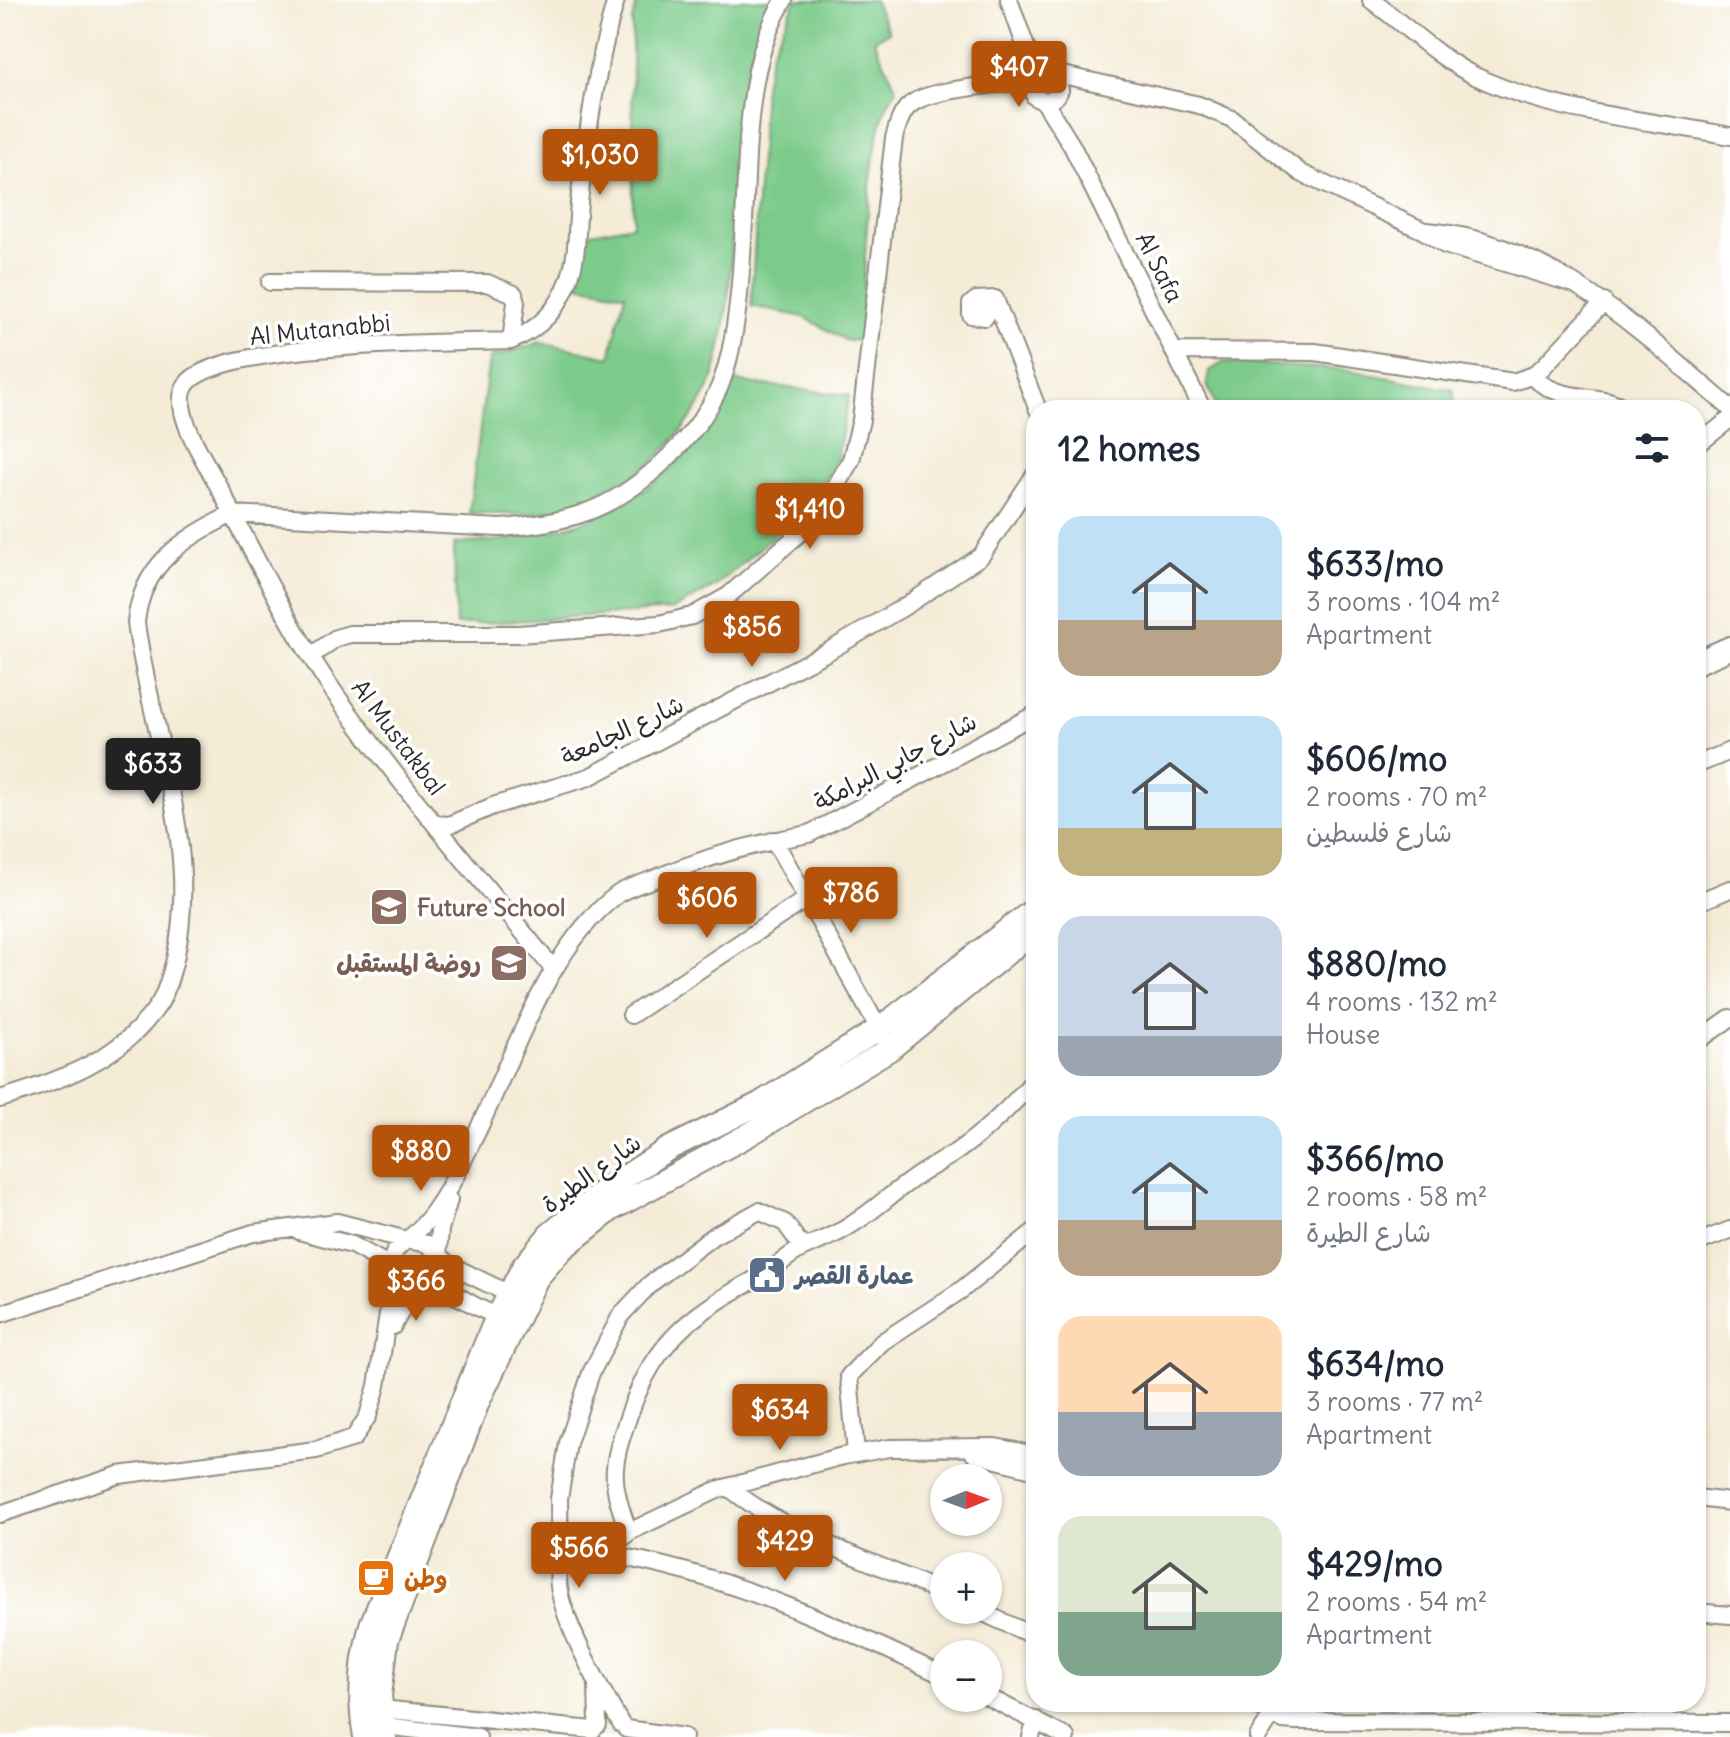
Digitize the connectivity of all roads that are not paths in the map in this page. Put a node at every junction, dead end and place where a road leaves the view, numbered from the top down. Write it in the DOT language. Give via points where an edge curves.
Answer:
graph roads {
  1 [pos="616,0"];
  2 [pos="784,0"];
  3 [pos="1009,0"];
  4 [pos="1371,0"];
  5 [pos="1046,86"];
  6 [pos="1730,136"];
  7 [pos="270,282"];
  8 [pos="995,299"];
  9 [pos="1604,302"];
  10 [pos="511,341"];
  11 [pos="1175,351"];
  12 [pos="1531,376"];
  13 [pos="1034,400"];
  14 [pos="1198,400"];
  15 [pos="1588,400"];
  16 [pos="1730,408"];
  17 [pos="1730,419"];
  18 [pos="1706,438"];
  19 [pos="1026,488"];
  20 [pos="233,514"];
  21 [pos="1730,648"];
  22 [pos="311,656"];
  23 [pos="1706,659"];
  24 [pos="1730,664"];
  25 [pos="1706,674"];
  26 [pos="1026,719"];
  27 [pos="1730,751"];
  28 [pos="1706,761"];
  29 [pos="435,824"];
  30 [pos="774,840"];
  31 [pos="1730,889"];
  32 [pos="806,899"];
  33 [pos="1706,899"];
  34 [pos="1026,917"];
  35 [pos="1026,936"];
  36 [pos="554,970"];
  37 [pos="631,1015"];
  38 [pos="1730,1018"];
  39 [pos="1706,1035"];
  40 [pos="884,1039"];
  41 [pos="1026,1093"];
  42 [pos="0,1099"];
  43 [pos="459,1168"];
  44 [pos="290,1229"];
  45 [pos="1730,1230"];
  46 [pos="1026,1238"];
  47 [pos="1706,1239"];
  48 [pos="407,1240"];
  49 [pos="803,1248"];
  50 [pos="438,1255"];
  51 [pos="393,1270"];
  52 [pos="425,1286"];
  53 [pos="508,1309"];
  54 [pos="0,1314"];
  55 [pos="386,1342"];
  56 [pos="1026,1447"];
  57 [pos="948,1449"];
  58 [pos="1017,1449"];
  59 [pos="1026,1452"];
  60 [pos="856,1454"];
  61 [pos="1026,1468"];
  62 [pos="728,1487"];
  63 [pos="1706,1499"];
  64 [pos="1730,1502"];
  65 [pos="0,1514"];
  66 [pos="629,1532"];
  67 [pos="605,1554"];
  68 [pos="560,1565"];
  69 [pos="930,1588"];
  70 [pos="1706,1613"];
  71 [pos="1730,1615"];
  72 [pos="1002,1621"];
  73 [pos="1026,1632"];
  74 [pos="930,1670"];
  75 [pos="597,1682"];
  76 [pos="1002,1704"];
  77 [pos="1275,1712"];
  78 [pos="1283,1712"];
  79 [pos="1036,1720"];
  80 [pos="1730,1723"];
  81 [pos="376,1726"];
  82 [pos="626,1730"];
  83 [pos="594,1731"];
  84 [pos="422,1734"];
  85 [pos="478,1737"];
  86 [pos="684,1737"];
  87 [pos="1031,1737"];
  88 [pos="1066,1737"];
  89 [pos="1258,1737"];
  1 -- 10 [label="street" via="592,93 575,265 548,317"];
  2 -- 20 [label="street" via="752,86 729,352 711,404 676,451 596,510 543,525 500,528"];
  3 -- 5 [label="street, Al Safa"];
  4 -- 6 [label="street" via="1472,74 1501,87 1631,120"];
  5 -- 9 [label="street" via="1111,86 1187,102 1232,119 1301,173 1445,245 1571,283"];
  5 -- 11 [label="street, Al Safa"];
  5 -- 22 [label="street" via="922,97 908,106 894,138 861,420 851,460 818,517 728,596 692,616 659,624 518,634 371,632 336,638"];
  7 -- 10 [label="street" via="487,283 514,294"];
  8 -- 13 [label="street"];
  9 -- 12 [label="street"];
  9 -- 16 [label="street"];
  10 -- 20 [label="street, Al Mutanabbi" via="317,348 258,356 193,377 182,394 183,414"];
  11 -- 12 [label="street" via="1315,352 1499,382"];
  11 -- 14 [label="street, Al Safa"];
  12 -- 15 [label="street" via="1560,396"];
  17 -- 18 [label="street"];
  19 -- 29 [label="street, شارع الجامعة" via="981,556 814,659 589,777 449,825"];
  20 -- 22 [label="street, Al Mustakbal"];
  20 -- 42 [label="street" via="173,549 145,583 137,602 143,673 182,863 178,943 170,978 159,1003 111,1052 48,1084"];
  21 -- 23 [label="main road"];
  22 -- 29 [label="street, Al Mustakbal"];
  24 -- 25 [label="main road"];
  26 -- 30 [label="street, شارع جابي البرامكة" via="809,834"];
  27 -- 28 [label="street"];
  29 -- 36 [label="street, Al Mustakbal"];
  30 -- 32 [label="street"];
  30 -- 36 [label="street, شارع جابي البرامكة" via="689,863 619,893"];
  31 -- 33 [label="street"];
  32 -- 37 [label="street"];
  32 -- 40 [label="street"];
  34 -- 40 [label="main road, شارع الطيرة"];
  35 -- 40 [label="main road, شارع الطيرة"];
  36 -- 43 [label="street, شارع جابي البرامكة"];
  38 -- 39 [label="street"];
  40 -- 53 [label="main road, شارع الطيرة" via="750,1134 612,1209 554,1259"];
  41 -- 49 [label="street" via="988,1128 852,1224"];
  43 -- 48 [label="street" via="429,1220"];
  43 -- 50 [label="street" via="440,1229"];
  44 -- 48 [label="street" via="337,1222"];
  44 -- 51 [label="street" via="331,1237"];
  44 -- 54 [label="street" via="253,1233"];
  45 -- 47 [label="street"];
  46 -- 60 [label="street" via="960,1291 882,1342 849,1376"];
  48 -- 50 [label="street" via="422,1241"];
  48 -- 51 [label="street" via="396,1249"];
  49 -- 66 [label="street" via="686,1323 650,1364 614,1461"];
  49 -- 68 [label="street" via="785,1223 759,1211 713,1236 650,1284 621,1315 573,1423 559,1499"];
  50 -- 53 [label="street"];
  51 -- 52 [label="street" via="401,1281"];
  51 -- 55 [label="street"];
  52 -- 53 [label="street"];
  52 -- 55 [label="street" via="406,1302"];
  53 -- 81 [label="main road, شارع الطيرة" via="387,1640"];
  55 -- 65 [label="street" via="368,1416 354,1438 260,1459 119,1475"];
  56 -- 58 [label="street"];
  57 -- 58 [label="street"];
  57 -- 60 [label="street" via="890,1448"];
  57 -- 61 [label="street"];
  58 -- 59 [label="street"];
  60 -- 62 [label="street"];
  62 -- 66 [label="street"];
  62 -- 69 [label="street" via="760,1513 807,1538"];
  63 -- 64 [label="street"];
  66 -- 67 [label="street"];
  67 -- 68 [label="street"];
  67 -- 74 [label="street" via="658,1563 788,1605"];
  68 -- 75 [label="street" via="559,1595"];
  70 -- 71 [label="street"];
  72 -- 73 [label="street"];
  75 -- 82 [label="street"];
  75 -- 83 [label="street"];
  76 -- 79 [label="street"];
  77 -- 89 [label="street"];
  78 -- 80 [label="street" via="1295,1721"];
  79 -- 87 [label="street"];
  79 -- 88 [label="street"];
  81 -- 83 [label="street"];
  81 -- 84 [label="street"];
  82 -- 83 [label="street" via="607,1721"];
  82 -- 86 [label="street"];
  84 -- 85 [label="street"];
}
